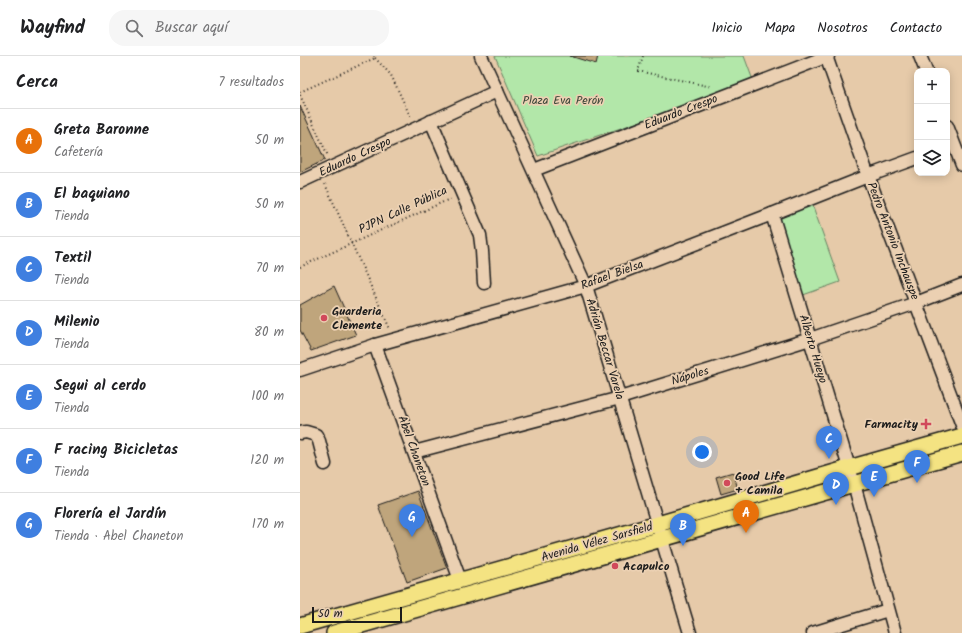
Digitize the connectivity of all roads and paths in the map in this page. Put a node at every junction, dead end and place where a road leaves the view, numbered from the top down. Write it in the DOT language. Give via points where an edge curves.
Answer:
graph roads {
  1 [pos="481,56"];
  2 [pos="643,56"];
  3 [pos="827,56"];
  4 [pos="920,56"];
  5 [pos="375,57"];
  6 [pos="925,68"];
  7 [pos="497,91"];
  8 [pos="733,92"];
  9 [pos="300,94"];
  10 [pos="431,121"];
  11 [pos="416,128"];
  12 [pos="950,134"];
  13 [pos="954,144"];
  14 [pos="914,159"];
  15 [pos="962,165"];
  16 [pos="333,167"];
  17 [pos="534,170"];
  18 [pos="320,173"];
  19 [pos="868,176"];
  20 [pos="300,182"];
  21 [pos="462,193"];
  22 [pos="772,214"];
  23 [pos="352,244"];
  24 [pos="300,267"];
  25 [pos="484,283"];
  26 [pos="962,285"];
  27 [pos="586,286"];
  28 [pos="916,303"];
  29 [pos="810,339"];
  30 [pos="394,340"];
  31 [pos="375,345"];
  32 [pos="300,370"];
  33 [pos="620,398"];
  34 [pos="962,425"];
  35 [pos="300,433"];
  36 [pos="962,436"];
  37 [pos="414,452"];
  38 [pos="962,453"];
  39 [pos="325,464"];
  40 [pos="849,468"];
  41 [pos="854,484"];
  42 [pos="658,524"];
  43 [pos="662,539"];
  44 [pos="460,580"];
  45 [pos="888,610"];
  46 [pos="300,626"];
  47 [pos="334,633"];
  48 [pos="690,633"];
  49 [pos="813,633"];
  50 [pos="895,633"];
  1 -- 7 [label="street, Adrián Beccar Varela"];
  2 -- 8 [label="path" via="638,71"];
  3 -- 8 [label="street, Eduardo Crespo"];
  3 -- 19 [label="street, Pedro Antonio Inchauspe"];
  4 -- 6 [label="street"];
  5 -- 9 [label="path"];
  5 -- 11 [label="path" via="391,75"];
  7 -- 10 [label="street, Eduardo Crespo"];
  7 -- 17 [label="street, Adrián Beccar Varela"];
  8 -- 17 [label="street, Eduardo Crespo"];
  9 -- 16 [label="path"];
  10 -- 11 [label="street, Eduardo Crespo"];
  10 -- 21 [label="street"];
  11 -- 16 [label="street, Eduardo Crespo"];
  12 -- 13 [label="street"];
  13 -- 15 [label="street"];
  14 -- 19 [label="street, Rafael Bielsa"];
  16 -- 18 [label="street, Eduardo Crespo"];
  17 -- 27 [label="street, Adrián Beccar Varela"];
  18 -- 20 [label="street, Eduardo Crespo"];
  18 -- 23 [label="path, PJPN Calle Pública"];
  19 -- 22 [label="street, Rafael Bielsa"];
  19 -- 28 [label="street, Pedro Antonio Inchauspe"];
  21 -- 23 [label="path, PJPN Calle Pública"];
  21 -- 25 [label="street" via="480,235"];
  22 -- 27 [label="street, Rafael Bielsa"];
  22 -- 29 [label="street, Alberto Hueyo"];
  23 -- 24 [label="path, PJPN Calle Pública"];
  23 -- 30 [label="path, PJPN Calle Pública"];
  26 -- 28 [label="street, Nápoles"];
  27 -- 30 [label="street, Rafael Bielsa"];
  27 -- 33 [label="street, Adrián Beccar Varela"];
  28 -- 29 [label="street, Nápoles"];
  28 -- 34 [label="street, Pedro Antonio Inchauspe"];
  29 -- 33 [label="street, Nápoles"];
  29 -- 40 [label="street, Alberto Hueyo"];
  30 -- 31 [label="street, Rafael Bielsa"];
  31 -- 32 [label="street, Rafael Bielsa"];
  31 -- 37 [label="street, Abel Chaneton"];
  33 -- 37 [label="street, Nápoles"];
  33 -- 42 [label="street, Adrián Beccar Varela"];
  35 -- 39 [label="street" via="316,435"];
  36 -- 40 [label="main road, Avenida Vélez Sarsfield"];
  37 -- 44 [label="street, Abel Chaneton"];
  38 -- 41 [label="main road, Avenida Vélez Sarsfield"];
  40 -- 41 [label="street, Alberto Hueyo"];
  40 -- 42 [label="main road, Avenida Vélez Sarsfield"];
  41 -- 43 [label="main road, Avenida Vélez Sarsfield"];
  41 -- 45 [label="street, Alberto Hueyo"];
  42 -- 43 [label="street, Adrián Beccar Varela"];
  42 -- 44 [label="main road, Avenida Vélez Sarsfield"];
  43 -- 47 [label="main road, Avenida Vélez Sarsfield"];
  43 -- 48 [label="street, Adrián Beccar Varela"];
  44 -- 46 [label="main road, Avenida Vélez Sarsfield"];
  45 -- 49 [label="street"];
  45 -- 50 [label="street, Alberto Hueyo"];
}
